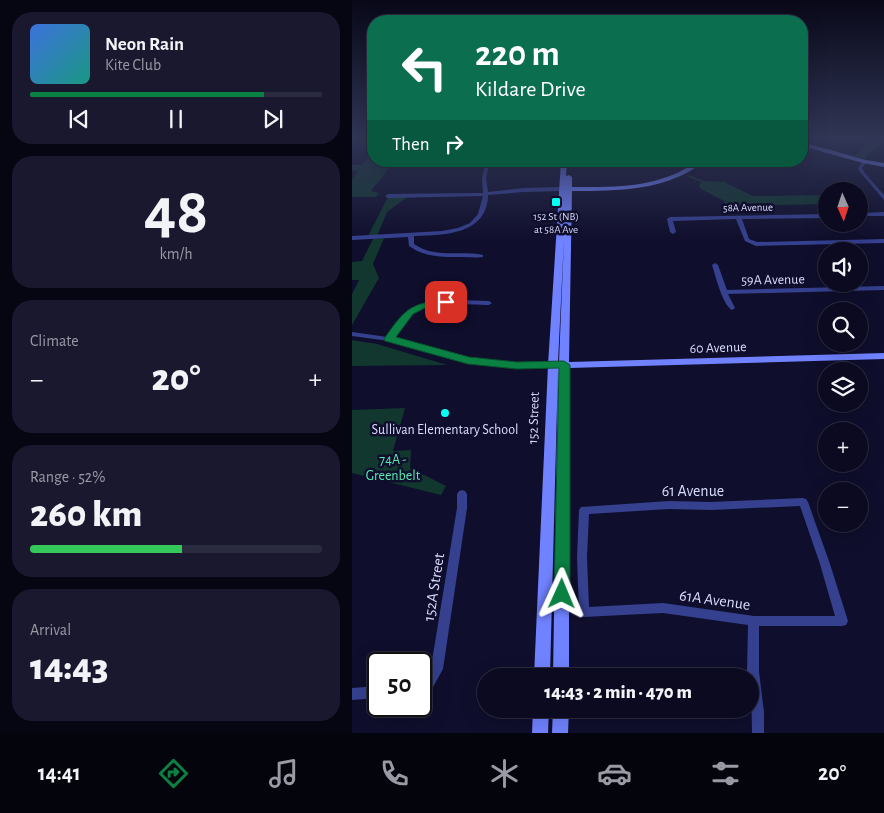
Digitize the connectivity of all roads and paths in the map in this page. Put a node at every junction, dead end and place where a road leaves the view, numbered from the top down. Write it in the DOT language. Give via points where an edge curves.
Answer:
graph roads {
  1 [pos="485,173"];
  2 [pos="564,173"];
  3 [pos="568,173"];
  4 [pos="680,173"];
  5 [pos="863,173"];
  6 [pos="565,189"];
  7 [pos="486,194"];
  8 [pos="388,196"];
  9 [pos="884,199"];
  10 [pos="884,214"];
  11 [pos="868,215"];
  12 [pos="818,216"];
  13 [pos="738,217"];
  14 [pos="673,232"];
  15 [pos="411,235"];
  16 [pos="352,238"];
  17 [pos="884,241"];
  18 [pos="481,256"];
  19 [pos="715,265"];
  20 [pos="884,288"];
  21 [pos="724,292"];
  22 [pos="489,303"];
  23 [pos="732,308"];
  24 [pos="352,334"];
  25 [pos="389,339"];
  26 [pos="884,356"];
  27 [pos="553,365"];
  28 [pos="564,365"];
  29 [pos="462,494"];
  30 [pos="584,612"];
  31 [pos="754,621"];
  32 [pos="842,621"];
  33 [pos="542,668"];
  34 [pos="561,668"];
  35 [pos="432,675"];
  36 [pos="367,693"];
  37 [pos="352,694"];
  38 [pos="541,718"];
  39 [pos="561,718"];
  40 [pos="540,733"];
  41 [pos="560,733"];
  42 [pos="758,733"];
  1 -- 7 [label="street"];
  2 -- 6 [label="main road, 152 Street"];
  3 -- 6 [label="main road, 152 Street"];
  4 -- 6 [label="main road" via="618,188"];
  5 -- 9 [label="street"];
  6 -- 7 [label="street"];
  6 -- 27 [label="main road, 152 Street"];
  6 -- 28 [label="main road, 152 Street"];
  7 -- 8 [label="street"];
  7 -- 15 [label="street" via="481,215 472,224 442,233"];
  10 -- 11 [label="street"];
  12 -- 13 [label="street, 58A Avenue"];
  13 -- 14 [label="street, 58A Avenue" via="670,219"];
  13 -- 17 [label="street" via="747,240 756,244"];
  15 -- 16 [label="street"];
  15 -- 18 [label="street" via="411,246 420,251"];
  19 -- 21 [label="street"];
  20 -- 21 [label="street, 59A Avenue"];
  21 -- 23 [label="street"];
  22 -- 25 [label="street" via="423,305 409,312"];
  24 -- 25 [label="street"];
  25 -- 27 [label="street" via="468,361"];
  26 -- 28 [label="main road, 60 Avenue"];
  27 -- 28 [label="main road, 60 Avenue"];
  27 -- 33 [label="main road, 152 Street"];
  28 -- 34 [label="main road, 152 Street"];
  29 -- 35 [label="street, 152A Street" via="436,668"];
  30 -- 31 [label="street, 61A Avenue" via="663,608"];
  30 -- 32 [label="street, 61 Avenue" via="584,510 803,502"];
  31 -- 32 [label="street, 61A Avenue"];
  31 -- 42 [label="street" via="752,667"];
  36 -- 37 [label="street"];
  38 -- 40 [label="main road"];
  39 -- 41 [label="main road"];
}
